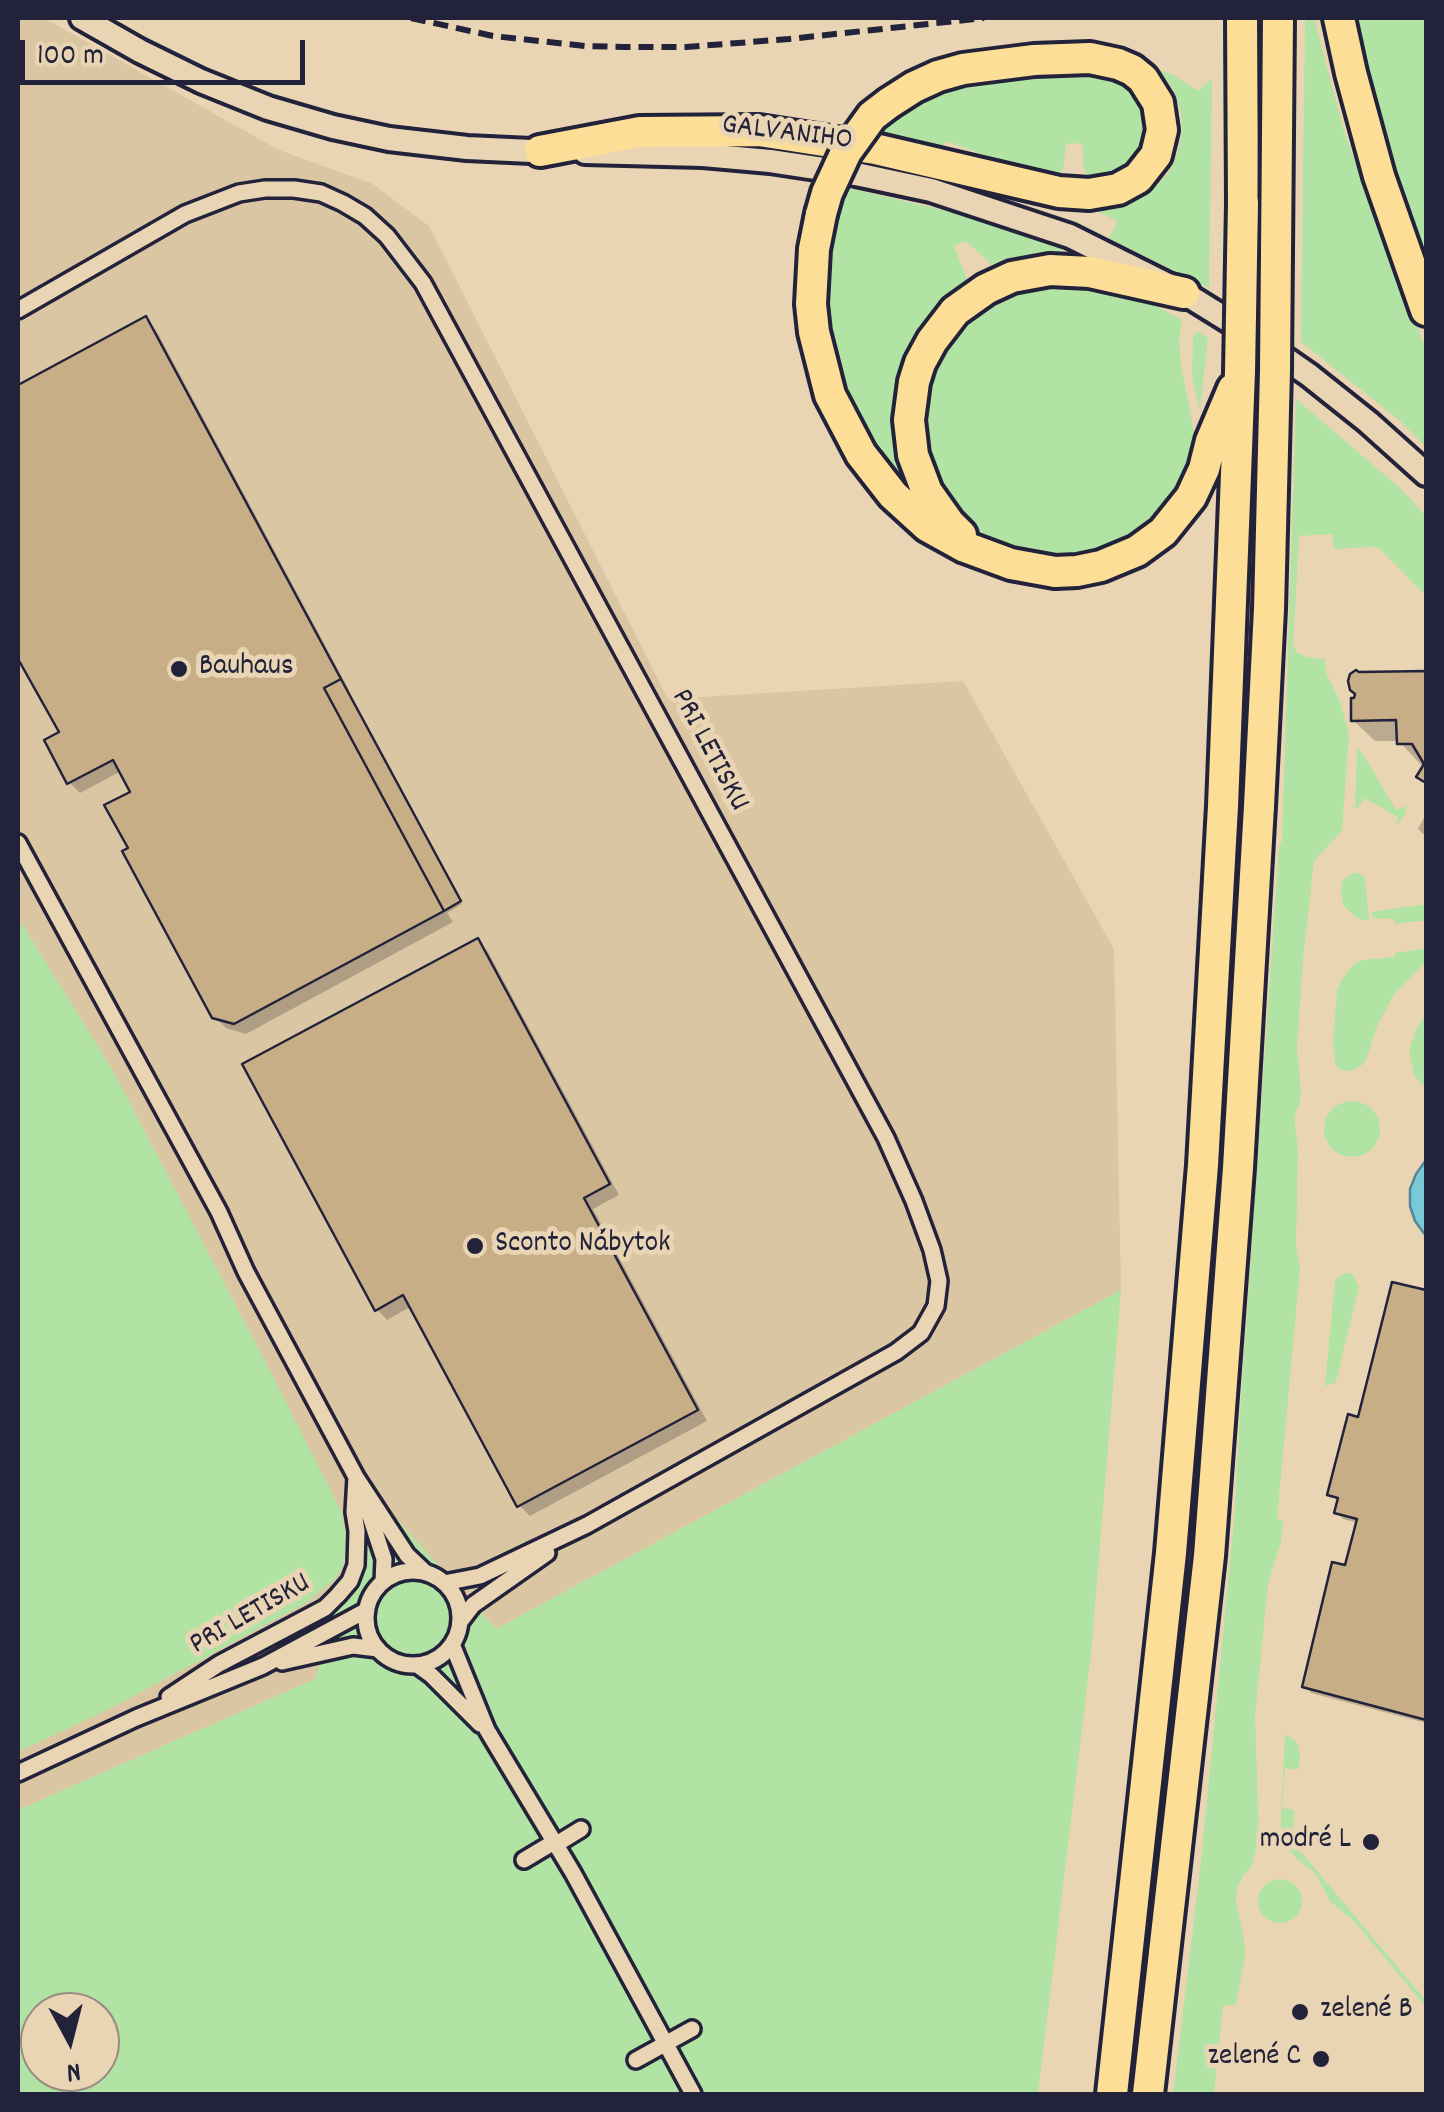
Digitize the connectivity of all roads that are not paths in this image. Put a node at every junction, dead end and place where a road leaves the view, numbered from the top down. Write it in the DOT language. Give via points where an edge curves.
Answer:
graph roads {
  1 [pos="82,18"];
  2 [pos="1242,18"];
  3 [pos="1278,18"];
  4 [pos="1339,18"];
  5 [pos="540,151"];
  6 [pos="1184,294"];
  7 [pos="18,310"];
  8 [pos="1426,310"];
  9 [pos="1240,372"];
  10 [pos="1426,474"];
  11 [pos="1011,564"];
  12 [pos="18,843"];
  13 [pos="356,1477"];
  14 [pos="587,1525"];
  15 [pos="426,1573"];
  16 [pos="383,1582"];
  17 [pos="444,1583"];
  18 [pos="367,1610"];
  19 [pos="460,1623"];
  20 [pos="452,1644"];
  21 [pos="378,1649"];
  22 [pos="417,1665"];
  23 [pos="263,1666"];
  24 [pos="136,1718"];
  25 [pos="486,1730"];
  26 [pos="18,1773"];
  27 [pos="581,1829"];
  28 [pos="554,1843"];
  29 [pos="524,1860"];
  30 [pos="692,2028"];
  31 [pos="665,2044"];
  32 [pos="636,2060"];
  33 [pos="693,2094"];
  34 [pos="1112,2094"];
  35 [pos="1148,2094"];
  1 -- 5 [label="main road, GALVANIHO" via="201,81 333,128 467,148"];
  2 -- 9 [label="highway, bridge"];
  3 -- 35 [label="highway, bridge" via="1270,589 1238,1168 1209,1556"];
  4 -- 8 [label="highway" via="1368,138"];
  5 -- 6 [label="main road, GALVANIHO" via="720,156 932,190 1070,236"];
  5 -- 11 [label="highway, bridge" via="640,132 759,131 856,146 1059,192 1090,194 1138,178 1156,156 1162,130 1158,102 1143,79 1090,58 938,76 872,116 846,152 821,214 812,281 814,332 845,426 909,511 946,538"];
  6 -- 10 [label="main road, GALVANIHO" via="1309,375"];
  6 -- 11 [label="highway" via="1090,272 1030,272 970,299 932,341 910,402 918,474 957,532"];
  7 -- 14 [label="street, PRI LETISKU" via="185,214 240,194 294,188 321,193 366,216 387,236 422,284 886,1138 937,1268 939,1296 921,1333 879,1363"];
  9 -- 11 [label="highway" via="1198,483 1174,522 1151,542 1077,571"];
  9 -- 34 [label="highway" via="1203,1166 1171,1553"];
  12 -- 13 [label="street, PRI LETISKU"];
  13 -- 15 [label="street, PRI LETISKU" via="407,1556"];
  13 -- 16 [label="street, PRI LETISKU" via="381,1548"];
  13 -- 24 [label="street, PRI LETISKU" via="356,1566 338,1595"];
  14 -- 17 [label="street, PRI LETISKU" via="480,1576"];
  14 -- 19 [label="street, PRI LETISKU" via="473,1605"];
  15 -- 16 [label="street" via="399,1573"];
  15 -- 17 [label="street, PRI LETISKU"];
  16 -- 18 [label="street"];
  17 -- 19 [label="street" via="459,1606"];
  18 -- 21 [label="street"];
  18 -- 23 [label="street, PRI LETISKU"];
  19 -- 20 [label="street, PRI LETISKU"];
  20 -- 22 [label="street"];
  20 -- 25 [label="street"];
  21 -- 22 [label="street, PRI LETISKU"];
  21 -- 23 [label="street, PRI LETISKU" via="353,1646"];
  22 -- 25 [label="street, PRI LETISKU"];
  23 -- 24 [label="street, PRI LETISKU"];
  24 -- 26 [label="street, PRI LETISKU"];
  25 -- 28 [label="street"];
  27 -- 28 [label="street"];
  28 -- 29 [label="street"];
  28 -- 31 [label="street"];
  30 -- 31 [label="street"];
  31 -- 32 [label="street"];
  31 -- 33 [label="street"];
}
